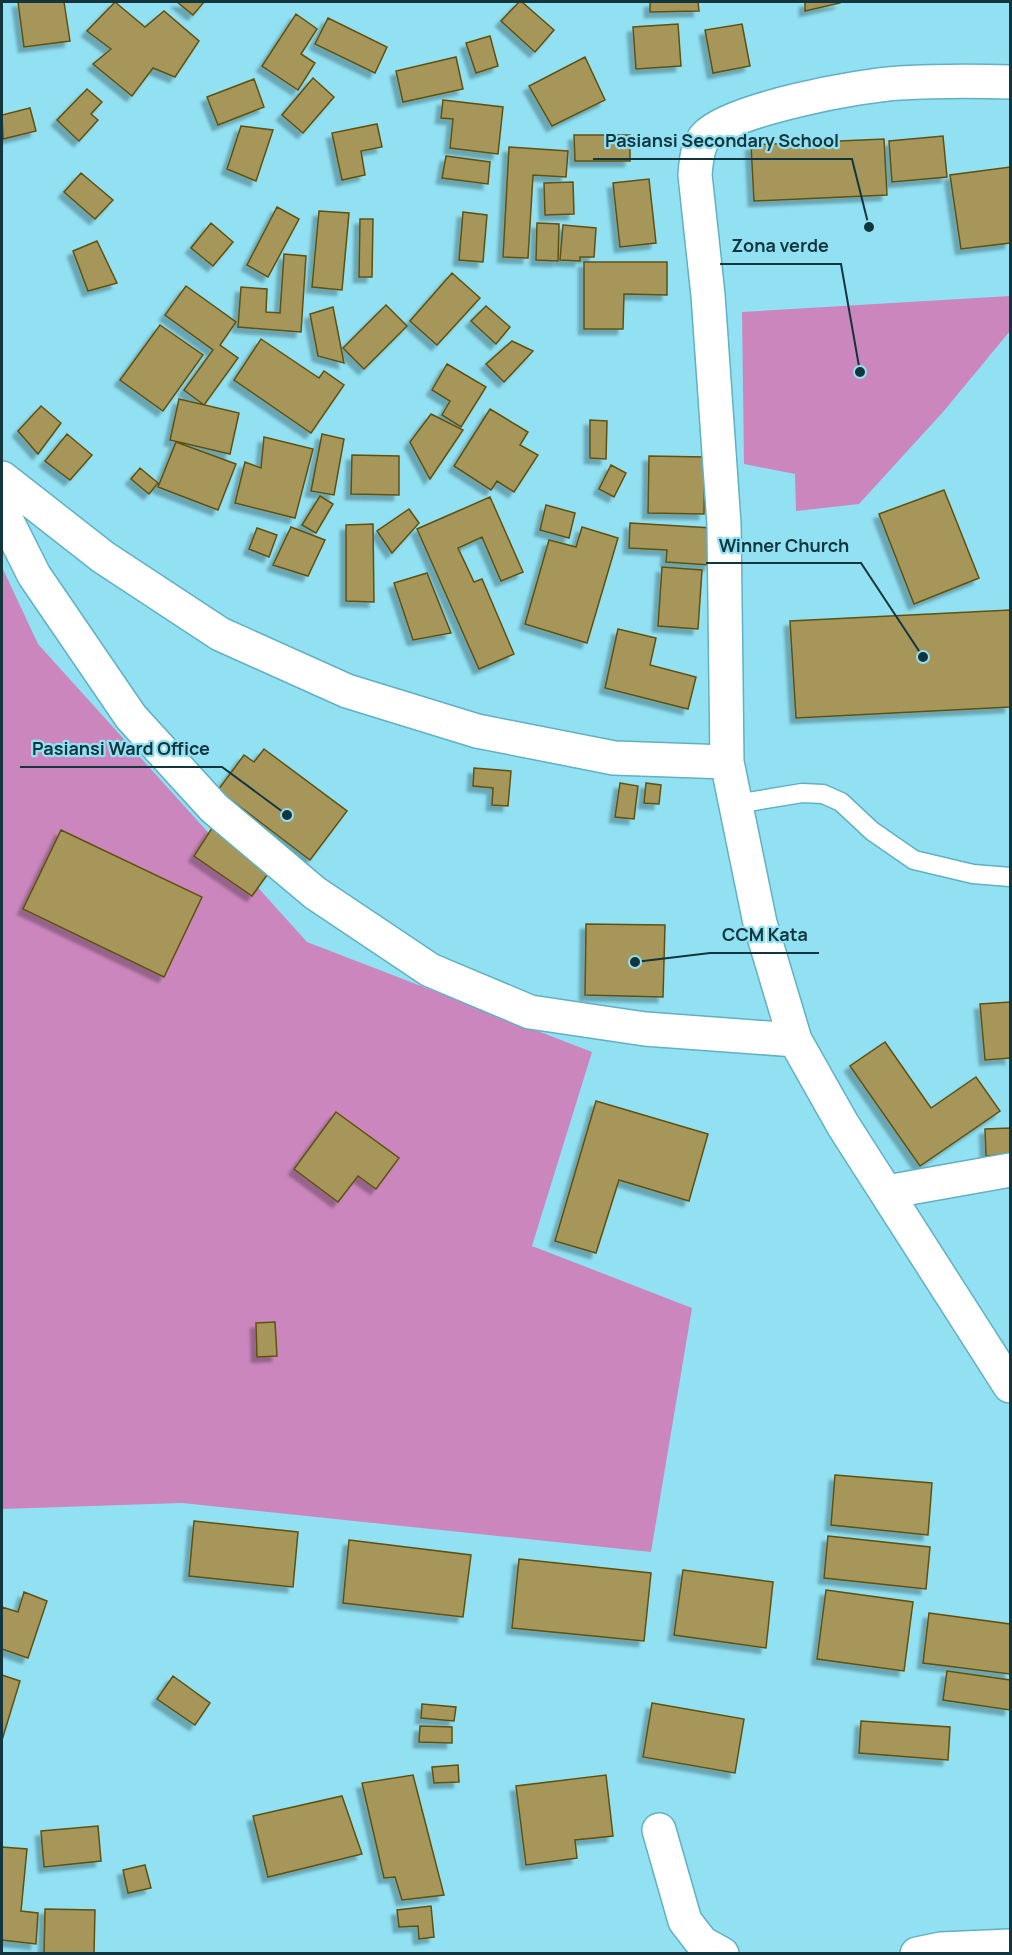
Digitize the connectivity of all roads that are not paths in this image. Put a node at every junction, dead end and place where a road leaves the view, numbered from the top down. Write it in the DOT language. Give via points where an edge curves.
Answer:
graph roads {
  1 [pos="1011,82"];
  2 [pos="2,478"];
  3 [pos="2,511"];
  4 [pos="727,762"];
  5 [pos="736,804"];
  6 [pos="1011,877"];
  7 [pos="795,1040"];
  8 [pos="1011,1170"];
  9 [pos="887,1192"];
  10 [pos="1011,1386"];
  11 [pos="659,1830"];
  12 [pos="1011,1946"];
  13 [pos="722,1953"];
  14 [pos="917,1953"];
  1 -- 4 [label="street" via="897,83 803,99 743,115 705,136 695,175 708,295 724,524"];
  2 -- 4 [label="street" via="103,557 220,634 347,691 477,731 614,758"];
  3 -- 7 [label="street" via="34,575 130,717 214,808 315,893 430,970 530,1011 645,1029"];
  4 -- 5 [label="street"];
  5 -- 6 [label="lane" via="802,793 823,794 841,802 872,831 914,860 973,874"];
  5 -- 7 [label="street" via="760,923"];
  7 -- 9 [label="street"];
  8 -- 9 [label="street"];
  9 -- 10 [label="street"];
  11 -- 13 [label="street" via="685,1921 702,1943"];
  12 -- 14 [label="street"];
}
